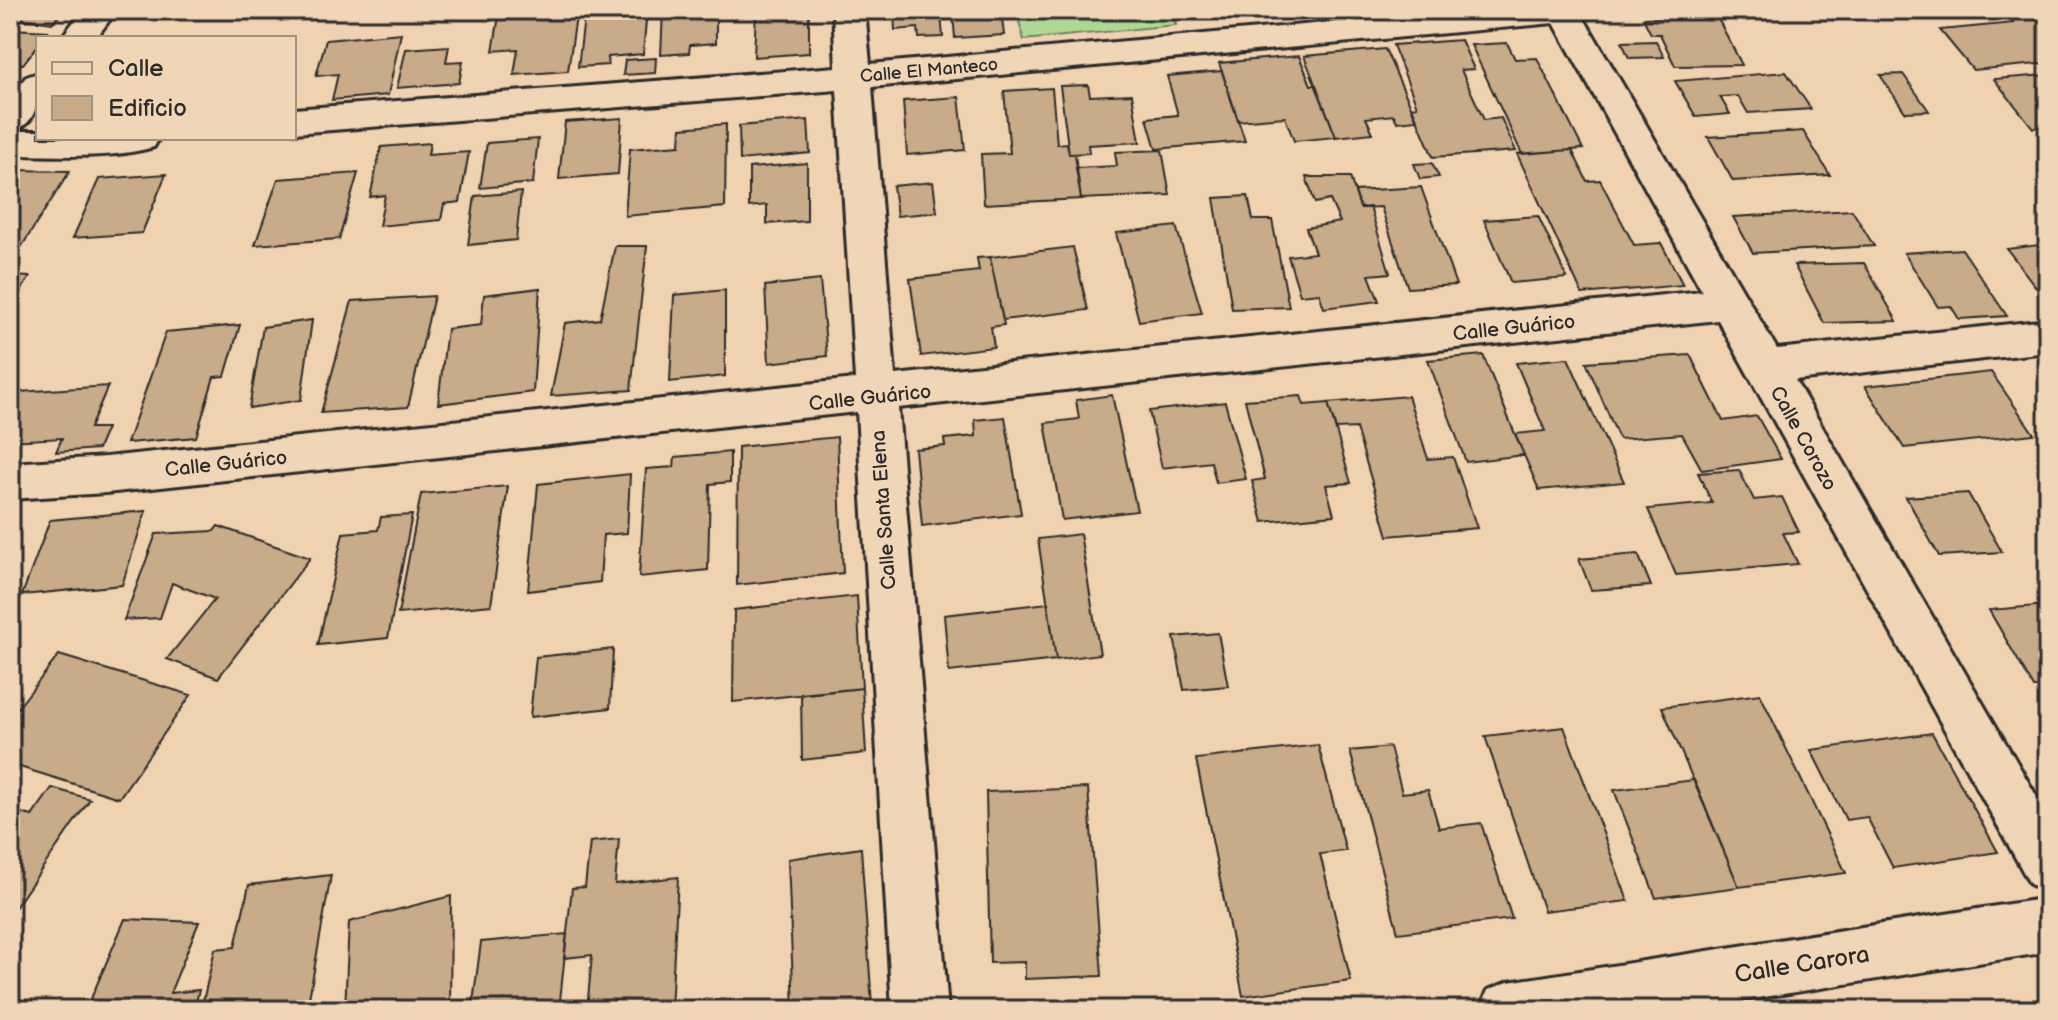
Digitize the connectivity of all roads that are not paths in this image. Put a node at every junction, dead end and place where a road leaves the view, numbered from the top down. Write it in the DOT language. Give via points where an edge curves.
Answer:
graph roads {
  1 [pos="101,10"];
  2 [pos="849,10"];
  3 [pos="1563,11"];
  4 [pos="1236,26"];
  5 [pos="80,36"];
  6 [pos="854,77"];
  7 [pos="36,87"];
  8 [pos="10,119"];
  9 [pos="296,121"];
  10 [pos="123,140"];
  11 [pos="10,143"];
  12 [pos="1730,303"];
  13 [pos="2048,336"];
  14 [pos="1765,367"];
  15 [pos="874,397"];
  16 [pos="11,483"];
  17 [pos="2048,866"];
  18 [pos="2048,925"];
  19 [pos="920,1010"];
  20 [pos="1508,1010"];
  1 -- 5 [label="street"];
  2 -- 6 [label="street, Calle Santa Elena"];
  3 -- 4 [label="street, Calle El Manteco"];
  3 -- 12 [label="street, Calle Corozo"];
  4 -- 6 [label="street, Calle El Manteco"];
  6 -- 9 [label="street, Calle El Manteco"];
  6 -- 15 [label="street, Calle Santa Elena"];
  7 -- 8 [label="street"];
  10 -- 11 [label="street"];
  12 -- 14 [label="street, Calle Corozo"];
  12 -- 15 [label="street, Calle Guárico"];
  13 -- 14 [label="street"];
  14 -- 17 [label="street, Calle Corozo"];
  15 -- 16 [label="street, Calle Guárico"];
  15 -- 19 [label="street, Calle Santa Elena"];
  18 -- 20 [label="street, Calle Carora"];
}
